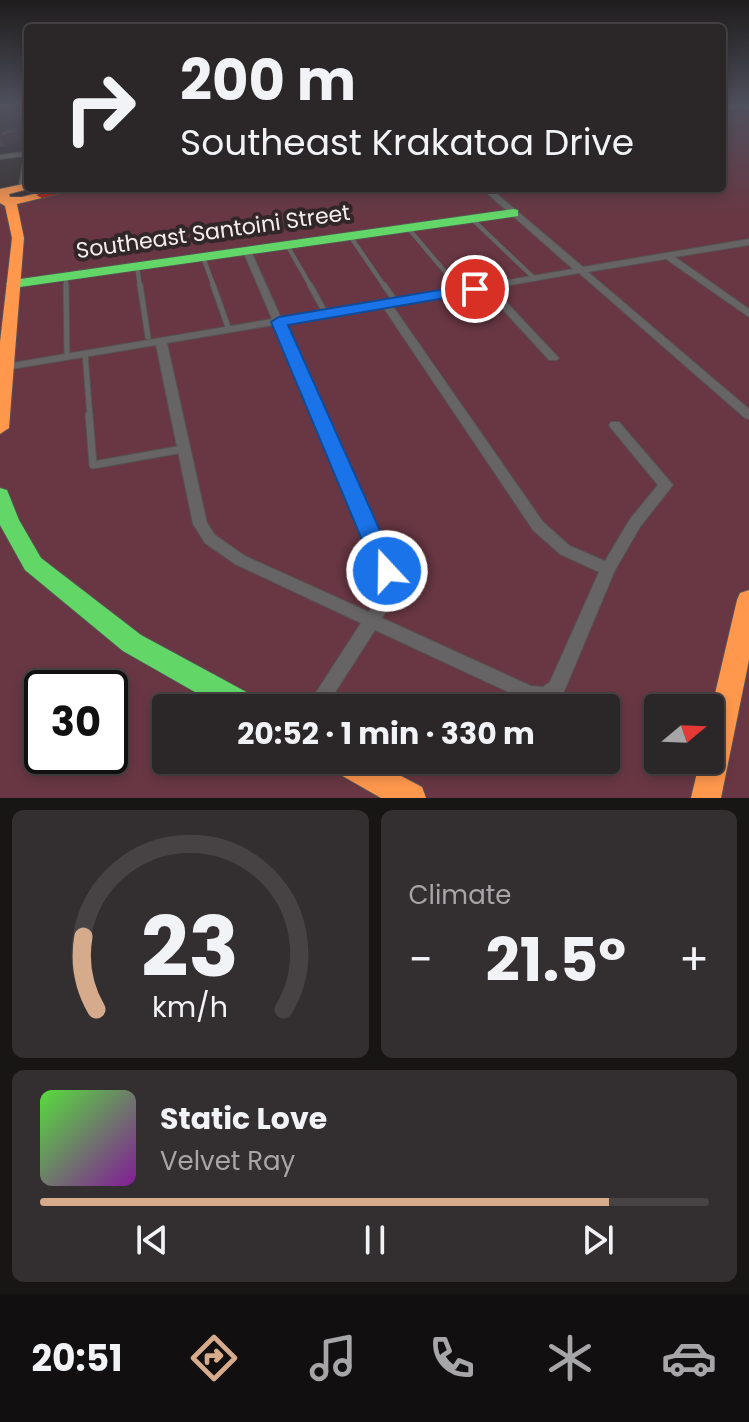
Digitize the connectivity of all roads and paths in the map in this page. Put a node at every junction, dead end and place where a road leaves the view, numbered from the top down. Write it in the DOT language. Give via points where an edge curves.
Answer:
graph roads {
  1 [pos="24,153"];
  2 [pos="0,157"];
  3 [pos="24,170"];
  4 [pos="490,192"];
  5 [pos="20,193"];
  6 [pos="514,213"];
  7 [pos="472,219"];
  8 [pos="408,228"];
  9 [pos="350,236"];
  10 [pos="749,242"];
  11 [pos="287,245"];
  12 [pos="247,251"];
  13 [pos="668,256"];
  14 [pos="203,257"];
  15 [pos="137,266"];
  16 [pos="581,271"];
  17 [pos="66,276"];
  18 [pos="535,279"];
  19 [pos="13,284"];
  20 [pos="487,287"];
  21 [pos="461,291"];
  22 [pos="391,303"];
  23 [pos="326,314"];
  24 [pos="749,314"];
  25 [pos="279,322"];
  26 [pos="229,330"];
  27 [pos="154,339"];
  28 [pos="85,354"];
  29 [pos="67,357"];
  30 [pos="553,358"];
  31 [pos="3,368"];
  32 [pos="749,415"];
  33 [pos="615,425"];
  34 [pos="0,428"];
  35 [pos="183,449"];
  36 [pos="0,495"];
  37 [pos="608,569"];
  38 [pos="749,600"];
  39 [pos="372,622"];
  40 [pos="224,694"];
  41 [pos="324,694"];
  42 [pos="367,774"];
  43 [pos="411,798"];
  44 [pos="706,798"];
  1 -- 2 [label="street"];
  3 -- 5 [label="street"];
  4 -- 6 [label="street"];
  5 -- 19 [label="street" via="24,230 18,238"];
  6 -- 7 [label="street, Southeast Santoini Street"];
  6 -- 16 [label="street"];
  7 -- 8 [label="street, Southeast Santoini Street"];
  7 -- 18 [label="lane"];
  8 -- 9 [label="street, Southeast Santoini Street"];
  8 -- 21 [label="lane"];
  9 -- 11 [label="street, Southeast Santoini Street"];
  9 -- 22 [label="lane"];
  10 -- 13 [label="street"];
  11 -- 12 [label="street, Southeast Santoini Street"];
  11 -- 23 [label="lane"];
  12 -- 14 [label="street, Southeast Santoini Street"];
  12 -- 25 [label="street"];
  13 -- 16 [label="street"];
  13 -- 24 [label="street"];
  14 -- 15 [label="street, Southeast Santoini Street"];
  14 -- 26 [label="lane"];
  15 -- 17 [label="street, Southeast Santoini Street"];
  15 -- 27 [label="lane"];
  16 -- 18 [label="street"];
  16 -- 32 [label="street"];
  17 -- 19 [label="street, Southeast Santoini Street"];
  17 -- 29 [label="lane"];
  18 -- 20 [label="street"];
  19 -- 31 [label="street"];
  20 -- 21 [label="street"];
  20 -- 30 [label="street"];
  21 -- 22 [label="street"];
  22 -- 23 [label="street"];
  22 -- 37 [label="street" via="538,526 565,550"];
  23 -- 25 [label="street"];
  25 -- 26 [label="street"];
  25 -- 39 [label="street" via="387,571 388,588"];
  26 -- 27 [label="street"];
  27 -- 28 [label="street"];
  27 -- 35 [label="street"];
  28 -- 29 [label="street"];
  28 -- 35 [label="lane" via="93,465"];
  29 -- 31 [label="street"];
  31 -- 34 [label="street"];
  33 -- 37 [label="street" via="666,485"];
  35 -- 39 [label="street" via="194,508 210,539 240,560"];
  36 -- 40 [label="street" via="33,564 132,643"];
  37 -- 39 [label="street" via="565,676 545,695 515,689"];
  38 -- 44 [label="street"];
  39 -- 41 [label="street"];
  42 -- 43 [label="street"];
}
